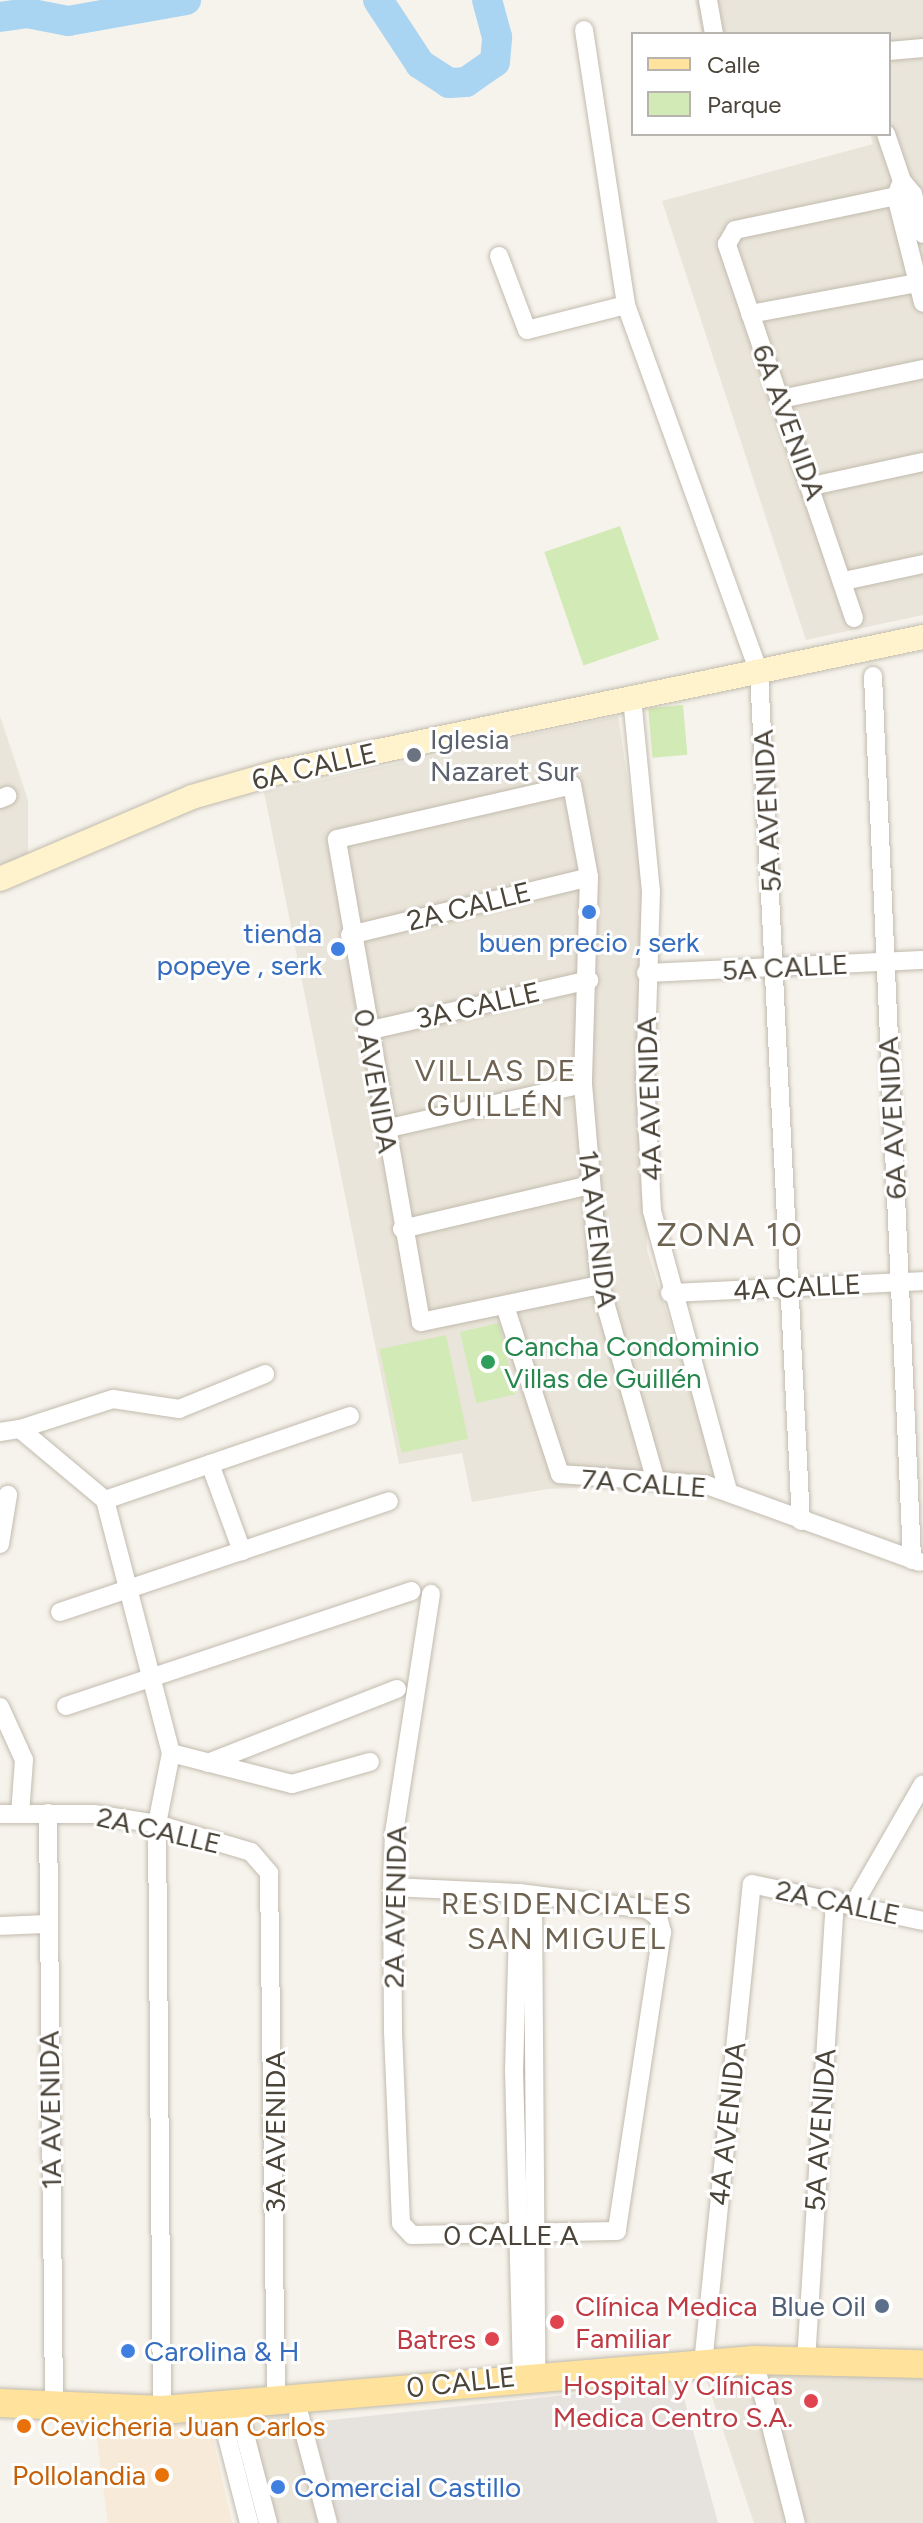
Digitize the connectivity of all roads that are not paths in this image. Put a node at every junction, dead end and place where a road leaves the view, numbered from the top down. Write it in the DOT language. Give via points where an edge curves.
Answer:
graph roads {
  1 [pos="708,0"];
  2 [pos="584,30"];
  3 [pos="714,32"];
  4 [pos="923,48"];
  5 [pos="891,51"];
  6 [pos="887,136"];
  7 [pos="904,190"];
  8 [pos="923,234"];
  9 [pos="499,256"];
  10 [pos="920,282"];
  11 [pos="923,303"];
  12 [pos="626,305"];
  13 [pos="750,314"];
  14 [pos="923,369"];
  15 [pos="781,399"];
  16 [pos="923,462"];
  17 [pos="812,486"];
  18 [pos="923,564"];
  19 [pos="844,581"];
  20 [pos="854,618"];
  21 [pos="923,637"];
  22 [pos="759,672"];
  23 [pos="873,676"];
  24 [pos="632,698"];
  25 [pos="337,839"];
  26 [pos="589,877"];
  27 [pos="0,879"];
  28 [pos="350,935"];
  29 [pos="923,960"];
  30 [pos="884,962"];
  31 [pos="775,967"];
  32 [pos="646,973"];
  33 [pos="589,980"];
  34 [pos="367,1031"];
  35 [pos="583,1084"];
  36 [pos="385,1129"];
  37 [pos="589,1185"];
  38 [pos="402,1229"];
  39 [pos="923,1281"];
  40 [pos="901,1282"];
  41 [pos="600,1285"];
  42 [pos="789,1287"];
  43 [pos="670,1293"];
  44 [pos="505,1306"];
  45 [pos="265,1374"];
  46 [pos="350,1416"];
  47 [pos="20,1429"];
  48 [pos="0,1432"];
  49 [pos="210,1464"];
  50 [pos="655,1478"];
  51 [pos="728,1490"];
  52 [pos="8,1495"];
  53 [pos="105,1500"];
  54 [pos="389,1501"];
  55 [pos="801,1521"];
  56 [pos="0,1544"];
  57 [pos="242,1551"];
  58 [pos="918,1561"];
  59 [pos="131,1589"];
  60 [pos="411,1591"];
  61 [pos="431,1594"];
  62 [pos="60,1612"];
  63 [pos="155,1677"];
  64 [pos="397,1689"];
  65 [pos="66,1706"];
  66 [pos="0,1707"];
  67 [pos="171,1753"];
  68 [pos="370,1762"];
  69 [pos="208,1763"];
  70 [pos="923,1784"];
  71 [pos="48,1813"];
  72 [pos="0,1814"];
  73 [pos="20,1814"];
  74 [pos="157,1824"];
  75 [pos="264,1865"];
  76 [pos="752,1884"];
  77 [pos="392,1887"];
  78 [pos="526,1894"];
  79 [pos="835,1899"];
  80 [pos="854,1904"];
  81 [pos="923,1921"];
  82 [pos="48,1924"];
  83 [pos="0,1926"];
  84 [pos="514,2069"];
  85 [pos="533,2069"];
  86 [pos="401,2223"];
  87 [pos="526,2234"];
  88 [pos="754,2360"];
  89 [pos="806,2361"];
  90 [pos="703,2364"];
  91 [pos="923,2364"];
  92 [pos="529,2375"];
  93 [pos="286,2399"];
  94 [pos="0,2403"];
  95 [pos="228,2405"];
  96 [pos="54,2406"];
  97 [pos="162,2410"];
  98 [pos="249,2523"];
  99 [pos="268,2523"];
  100 [pos="328,2523"];
  101 [pos="796,2523"];
  1 -- 3 [label="street"];
  2 -- 12 [label="street, 5A AVENIDA"];
  4 -- 5 [label="street"];
  6 -- 7 [label="street"];
  7 -- 8 [label="street"];
  7 -- 10 [label="street"];
  7 -- 13 [label="street, 6A AVENIDA" via="735,230 727,244"];
  9 -- 12 [label="street" via="527,330"];
  10 -- 11 [label="street"];
  10 -- 13 [label="street"];
  12 -- 22 [label="street, 5A AVENIDA"];
  13 -- 15 [label="street, 6A AVENIDA"];
  14 -- 15 [label="street"];
  15 -- 17 [label="street, 6A AVENIDA"];
  16 -- 17 [label="street"];
  17 -- 19 [label="street, 6A AVENIDA"];
  18 -- 19 [label="street"];
  19 -- 20 [label="street, 6A AVENIDA"];
  21 -- 22 [label="main road, 6A CALLE"];
  22 -- 24 [label="main road, 6A CALLE"];
  22 -- 31 [label="street, 5A AVENIDA"];
  23 -- 30 [label="street, 6A AVENIDA"];
  24 -- 27 [label="main road, 6A CALLE" via="231,785"];
  24 -- 32 [label="street, 4A AVENIDA" via="651,891"];
  25 -- 26 [label="street, 1A AVENIDA" via="572,785"];
  25 -- 28 [label="street, 0 AVENIDA"];
  26 -- 28 [label="street, 2A CALLE"];
  26 -- 33 [label="street, 1A AVENIDA"];
  28 -- 34 [label="street, 0 AVENIDA"];
  29 -- 30 [label="street, 5A CALLE"];
  30 -- 31 [label="street, 5A CALLE"];
  30 -- 40 [label="street, 6A AVENIDA"];
  31 -- 32 [label="street, 5A CALLE"];
  31 -- 42 [label="street, 5A AVENIDA"];
  32 -- 43 [label="street, 4A AVENIDA" via="652,1211"];
  33 -- 34 [label="street, 3A CALLE"];
  33 -- 35 [label="street, 1A AVENIDA"];
  34 -- 36 [label="street, 0 AVENIDA"];
  35 -- 36 [label="street"];
  35 -- 37 [label="street, 1A AVENIDA"];
  36 -- 38 [label="street, 0 AVENIDA"];
  37 -- 38 [label="street"];
  37 -- 41 [label="street, 1A AVENIDA"];
  38 -- 44 [label="street, 0 AVENIDA" via="421,1322"];
  39 -- 40 [label="street, 4A CALLE"];
  40 -- 42 [label="street, 4A CALLE"];
  40 -- 58 [label="street, 6A AVENIDA"];
  41 -- 44 [label="street"];
  41 -- 50 [label="street, 1A AVENIDA"];
  42 -- 43 [label="street, 4A CALLE"];
  42 -- 55 [label="street, 5A AVENIDA"];
  43 -- 51 [label="street, 4A AVENIDA"];
  44 -- 50 [label="street, 7A CALLE" via="560,1474"];
  45 -- 47 [label="street" via="179,1409 113,1399"];
  46 -- 49 [label="street"];
  47 -- 48 [label="street"];
  47 -- 53 [label="street"];
  49 -- 53 [label="street"];
  49 -- 57 [label="street"];
  50 -- 51 [label="street, 7A CALLE"];
  51 -- 55 [label="street"];
  52 -- 56 [label="street"];
  53 -- 59 [label="street"];
  54 -- 57 [label="street"];
  55 -- 58 [label="street"];
  57 -- 59 [label="street"];
  59 -- 62 [label="street"];
  59 -- 63 [label="street"];
  60 -- 63 [label="street"];
  61 -- 77 [label="street, 2A AVENIDA" via="394,1833"];
  63 -- 65 [label="street"];
  63 -- 67 [label="street"];
  64 -- 69 [label="street"];
  66 -- 73 [label="street" via="24,1760"];
  67 -- 69 [label="street"];
  67 -- 74 [label="street"];
  68 -- 69 [label="street" via="292,1784"];
  70 -- 80 [label="street"];
  71 -- 73 [label="street, 2A CALLE"];
  71 -- 74 [label="street, 2A CALLE"];
  71 -- 82 [label="street, 1A AVENIDA"];
  72 -- 73 [label="street, 2A CALLE"];
  74 -- 75 [label="street, 2A CALLE" via="251,1852"];
  74 -- 97 [label="street"];
  75 -- 93 [label="street, 3A AVENIDA" via="273,1892"];
  76 -- 79 [label="street, 2A CALLE"];
  76 -- 90 [label="street, 4A AVENIDA"];
  77 -- 78 [label="street"];
  77 -- 86 [label="street, 2A AVENIDA"];
  78 -- 84 [label="street"];
  78 -- 85 [label="street"];
  78 -- 87 [label="street, 0 CALLE A" via="647,1909 658,1917 662,1932 621,2223 608,2235"];
  79 -- 80 [label="street, 2A CALLE"];
  79 -- 89 [label="street, 5A AVENIDA"];
  80 -- 81 [label="street, 2A CALLE"];
  82 -- 83 [label="street"];
  82 -- 96 [label="street, 1A AVENIDA"];
  84 -- 85 [label="street"];
  84 -- 87 [label="street"];
  85 -- 87 [label="street"];
  86 -- 87 [label="street, 0 CALLE A" via="412,2235"];
  87 -- 92 [label="street"];
  88 -- 89 [label="main road, 0 CALLE"];
  88 -- 90 [label="main road, 0 CALLE"];
  88 -- 101 [label="street"];
  89 -- 91 [label="main road, 0 CALLE"];
  90 -- 92 [label="main road, 0 CALLE"];
  92 -- 93 [label="main road, 0 CALLE"];
  93 -- 95 [label="main road, 0 CALLE"];
  93 -- 100 [label="street, 3A AVENIDA"];
  94 -- 96 [label="main road, 0 CALLE"];
  95 -- 97 [label="main road, 0 CALLE"];
  95 -- 98 [label="street"];
  95 -- 99 [label="street"];
  96 -- 97 [label="main road, 0 CALLE"];
}
